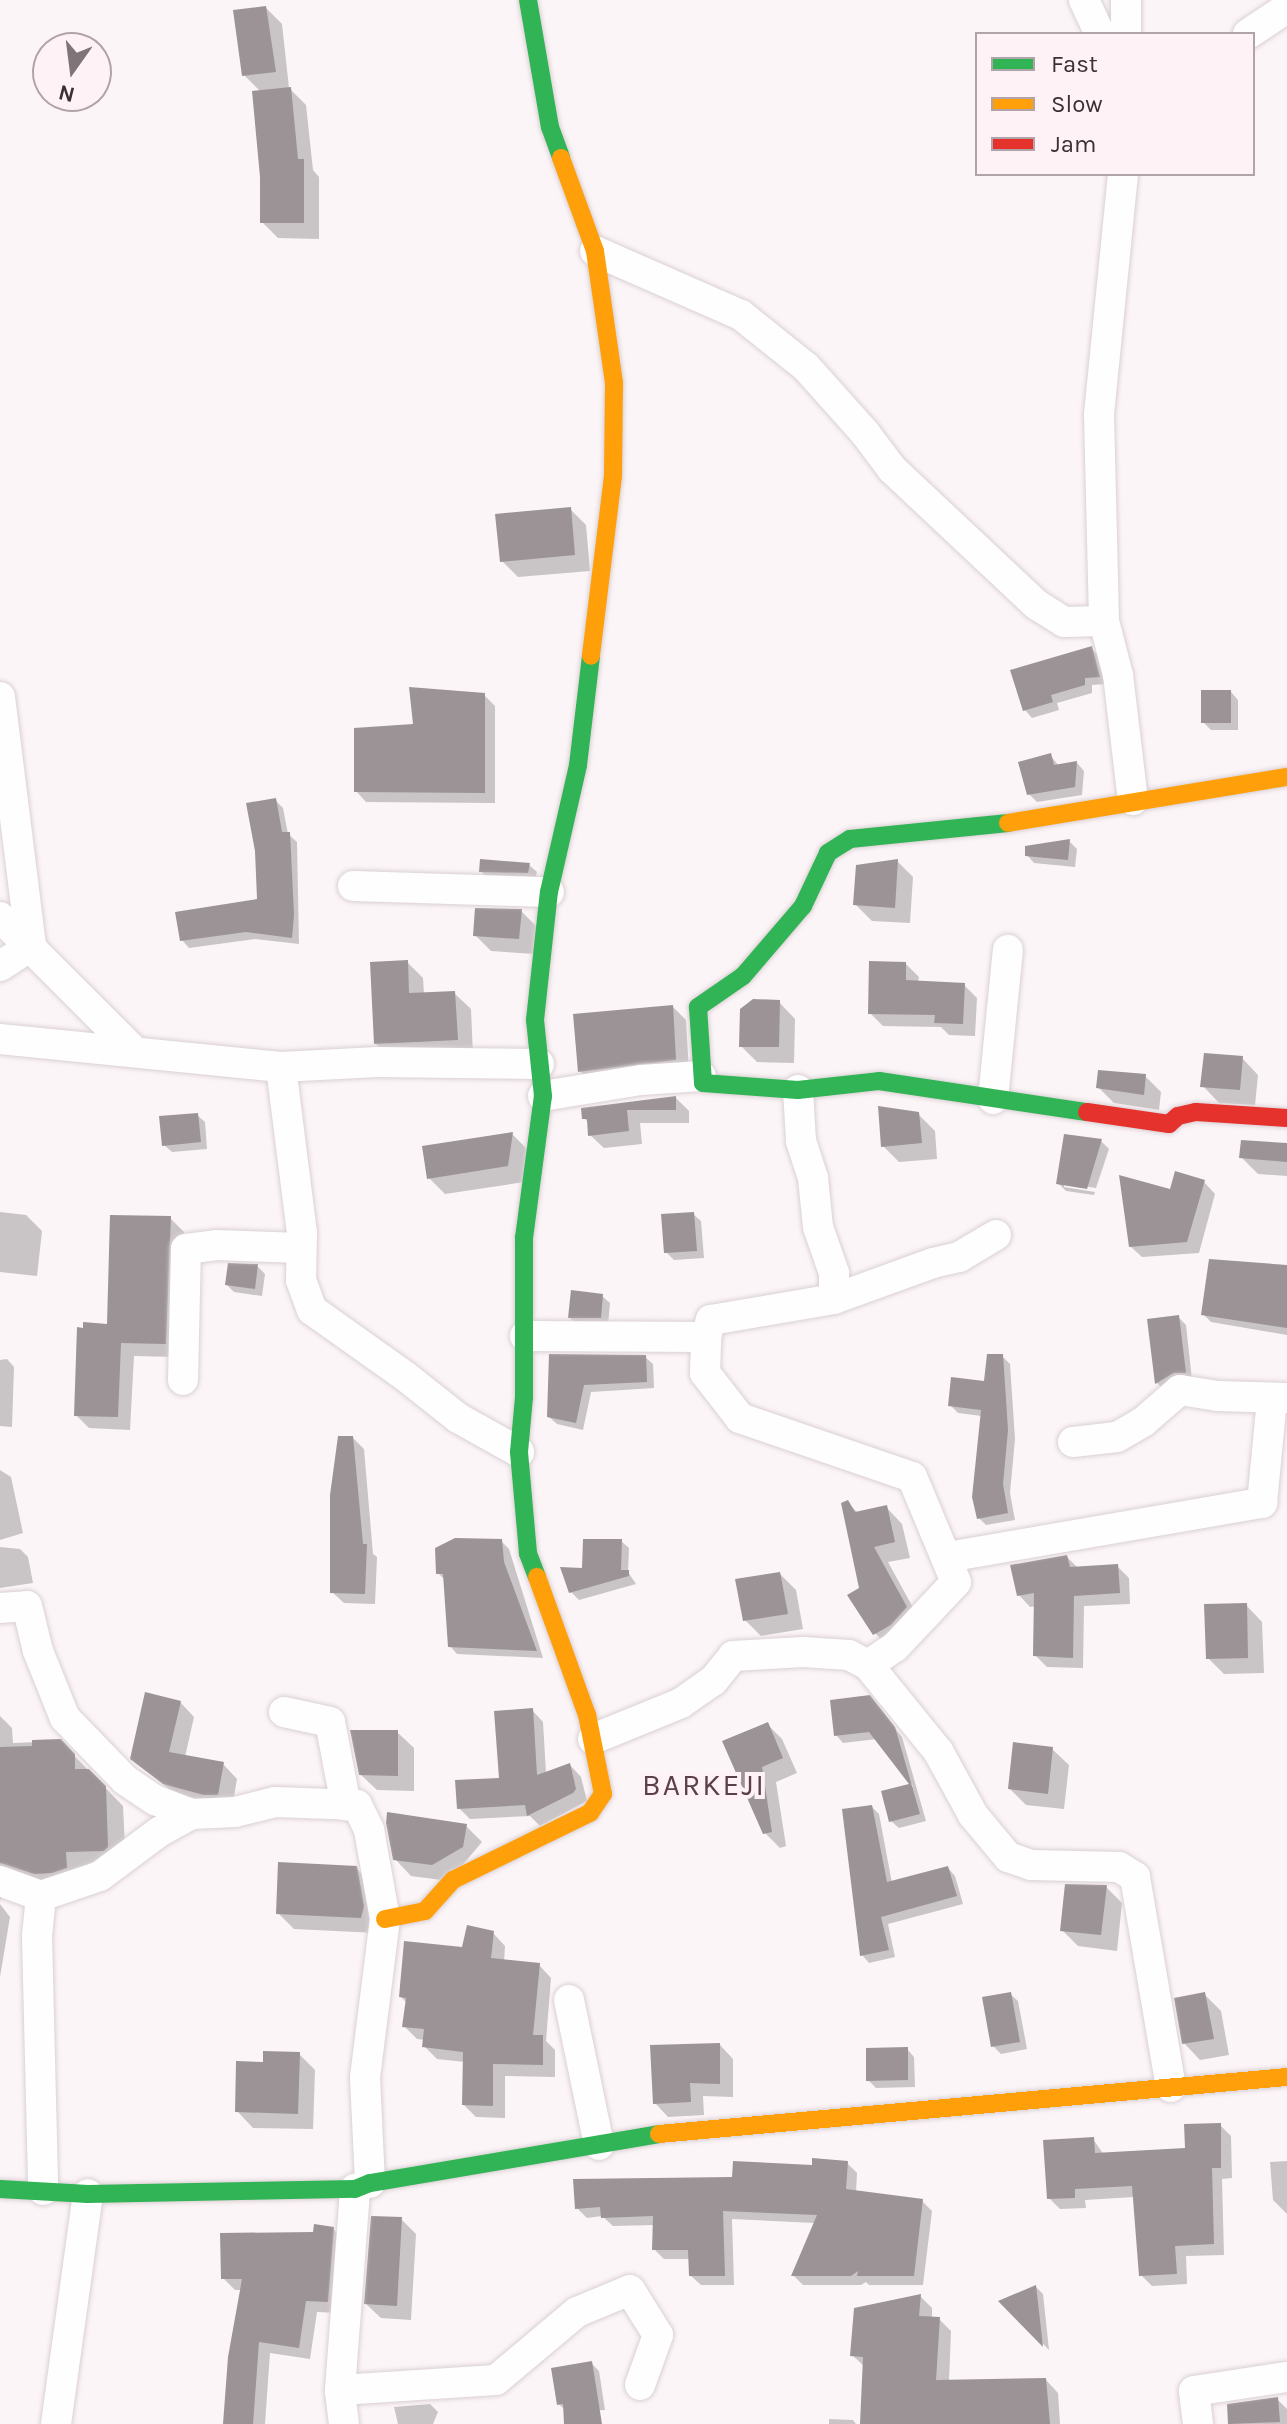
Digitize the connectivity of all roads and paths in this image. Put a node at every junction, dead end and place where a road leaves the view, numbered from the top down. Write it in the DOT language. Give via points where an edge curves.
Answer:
graph roads {
  1 [pos="528,0"];
  2 [pos="1084,0"];
  3 [pos="1126,0"];
  4 [pos="1287,8"];
  5 [pos="1099,32"];
  6 [pos="1126,32"];
  7 [pos="1251,32"];
  8 [pos="1123,176"];
  9 [pos="595,251"];
  10 [pos="1104,621"];
  11 [pos="0,697"];
  12 [pos="1287,777"];
  13 [pos="1133,800"];
  14 [pos="353,886"];
  15 [pos="549,892"];
  16 [pos="0,917"];
  17 [pos="31,946"];
  18 [pos="1008,950"];
  19 [pos="0,966"];
  20 [pos="0,1039"];
  21 [pos="134,1051"];
  22 [pos="539,1064"];
  23 [pos="281,1067"];
  24 [pos="701,1076"];
  25 [pos="798,1090"];
  26 [pos="543,1096"];
  27 [pos="993,1099"];
  28 [pos="1287,1118"];
  29 [pos="996,1235"];
  30 [pos="300,1248"];
  31 [pos="834,1299"];
  32 [pos="525,1336"];
  33 [pos="706,1337"];
  34 [pos="183,1380"];
  35 [pos="1280,1398"];
  36 [pos="1073,1442"];
  37 [pos="519,1452"];
  38 [pos="948,1557"];
  39 [pos="0,1608"];
  40 [pos="868,1665"];
  41 [pos="284,1712"];
  42 [pos="593,1739"];
  43 [pos="346,1805"];
  44 [pos="192,1814"];
  45 [pos="0,1881"];
  46 [pos="41,1896"];
  47 [pos="385,1919"];
  48 [pos="569,2000"];
  49 [pos="1287,2077"];
  50 [pos="1171,2087"];
  51 [pos="599,2145"];
  52 [pos="363,2186"];
  53 [pos="0,2189"];
  54 [pos="43,2190"];
  55 [pos="88,2194"];
  56 [pos="1287,2377"];
  57 [pos="640,2385"];
  58 [pos="340,2390"];
  59 [pos="56,2424"];
  60 [pos="344,2424"];
  61 [pos="1198,2424"];
  1 -- 9 [label="street" via="550,127"];
  2 -- 5 [label="street"];
  3 -- 6 [label="street"];
  4 -- 7 [label="street"];
  8 -- 10 [label="street" via="1099,415"];
  9 -- 10 [label="street" via="741,315 806,367 892,469 1037,605 1064,622"];
  9 -- 15 [label="street" via="614,383 613,476 578,765"];
  10 -- 13 [label="street" via="1118,675"];
  11 -- 17 [label="street"];
  12 -- 13 [label="street"];
  13 -- 24 [label="street" via="1026,821 850,839 828,853 803,906 743,976 698,1007"];
  14 -- 15 [label="street"];
  15 -- 22 [label="street" via="535,1020"];
  16 -- 17 [label="street"];
  17 -- 19 [label="street"];
  17 -- 21 [label="street"];
  18 -- 27 [label="street"];
  20 -- 21 [label="street"];
  21 -- 23 [label="street"];
  22 -- 23 [label="street"];
  22 -- 26 [label="street"];
  23 -- 30 [label="street"];
  24 -- 25 [label="street" via="703,1083"];
  24 -- 26 [label="street"];
  25 -- 27 [label="street" via="879,1081"];
  25 -- 31 [label="street" via="801,1141 813,1178 818,1227 834,1273"];
  26 -- 32 [label="street" via="524,1238"];
  27 -- 28 [label="street" via="1169,1124 1196,1112"];
  29 -- 31 [label="street" via="959,1257"];
  30 -- 34 [label="street" via="186,1249"];
  30 -- 37 [label="street" via="301,1280 312,1310 458,1418"];
  31 -- 33 [label="street" via="711,1320"];
  32 -- 33 [label="street"];
  32 -- 37 [label="street"];
  33 -- 38 [label="street" via="705,1373 740,1418 912,1477"];
  35 -- 36 [label="street" via="1180,1390 1117,1437"];
  35 -- 38 [label="street" via="1262,1503"];
  37 -- 42 [label="street" via="528,1553"];
  38 -- 40 [label="street" via="956,1582 895,1647"];
  39 -- 44 [label="street" via="27,1606 38,1651 65,1718 125,1780 155,1800"];
  40 -- 42 [label="street" via="849,1655 733,1656 713,1681 681,1703"];
  40 -- 50 [label="street" via="938,1751 973,1815 1008,1857 1031,1865 1119,1867 1135,1877"];
  41 -- 43 [label="street" via="330,1722"];
  42 -- 47 [label="street" via="603,1794 590,1813 453,1880 425,1911"];
  43 -- 44 [label="street" via="275,1802 235,1812"];
  43 -- 47 [label="street" via="357,1805 369,1830"];
  44 -- 46 [label="street" via="100,1876"];
  45 -- 46 [label="street"];
  46 -- 54 [label="street" via="37,1936"];
  47 -- 52 [label="street" via="365,2077"];
  48 -- 51 [label="street"];
  49 -- 50 [label="street"];
  50 -- 51 [label="street" via="684,2130"];
  51 -- 52 [label="street"];
  52 -- 55 [label="street"];
  52 -- 58 [label="street"];
  53 -- 54 [label="street"];
  54 -- 55 [label="street"];
  55 -- 59 [label="street"];
  56 -- 61 [label="street" via="1194,2391"];
  57 -- 58 [label="street" via="658,2335 630,2290 577,2312 496,2380"];
  58 -- 60 [label="street"];
}
